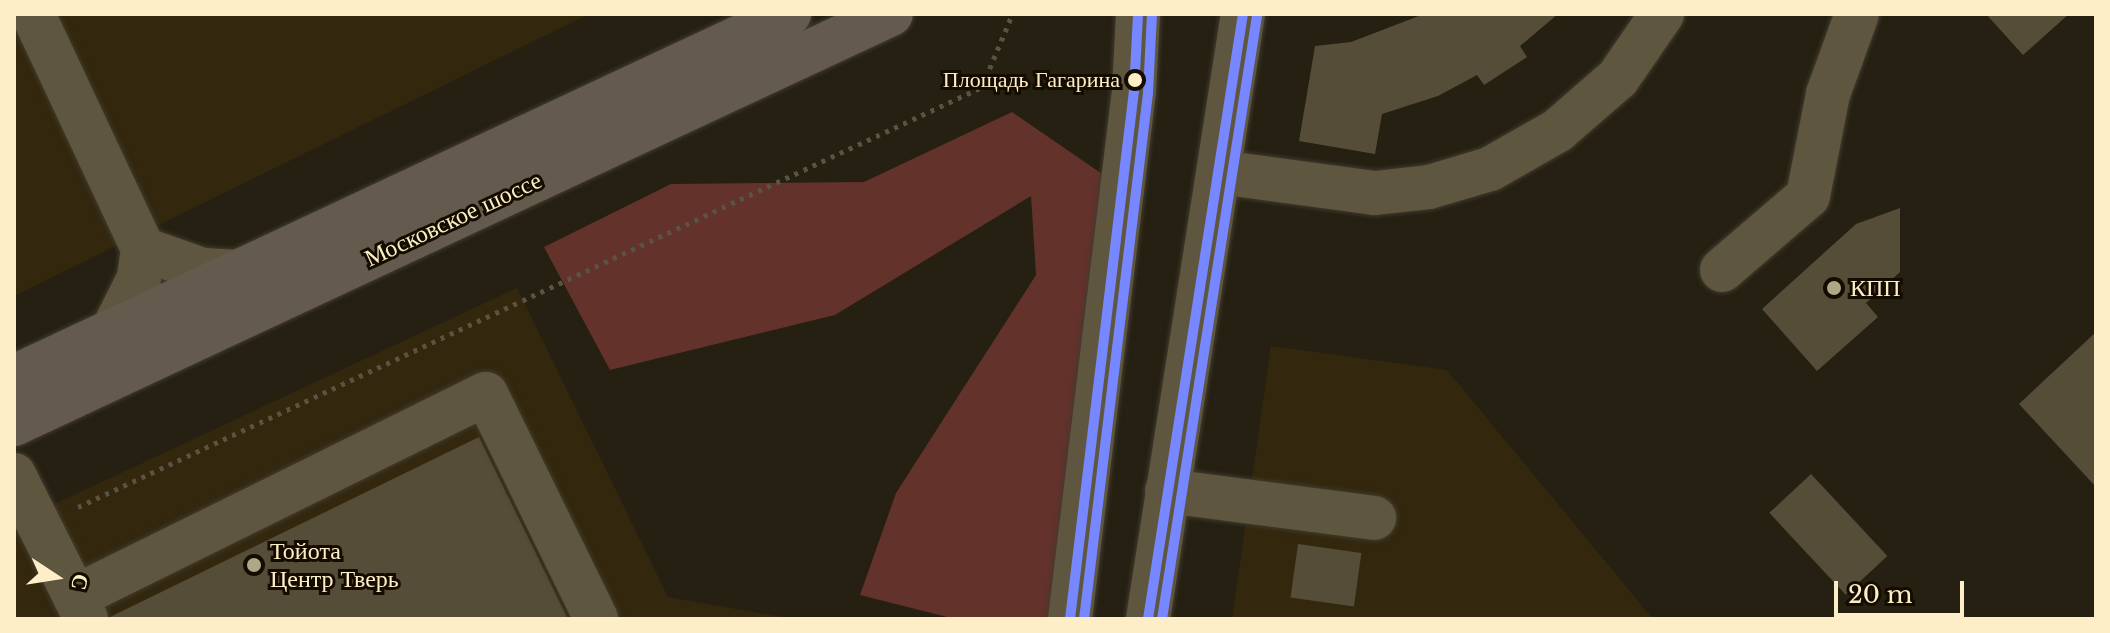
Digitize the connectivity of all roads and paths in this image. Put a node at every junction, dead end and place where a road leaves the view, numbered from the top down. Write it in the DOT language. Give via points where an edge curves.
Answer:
graph roads {
  1 [pos="33,14"];
  2 [pos="789,14"];
  3 [pos="891,14"];
  4 [pos="1243,14"];
  5 [pos="1662,14"];
  6 [pos="1857,14"];
  7 [pos="1012,15"];
  8 [pos="1135,20"];
  9 [pos="1219,172"];
  10 [pos="143,249"];
  11 [pos="1722,270"];
  12 [pos="239,272"];
  13 [pos="113,330"];
  14 [pos="14,377"];
  15 [pos="14,424"];
  16 [pos="14,475"];
  17 [pos="1167,491"];
  18 [pos="1374,518"];
  19 [pos="39,524"];
  20 [pos="80,608"];
  21 [pos="596,619"];
  22 [pos="1070,619"];
  23 [pos="1148,619"];
  1 -- 10 [label="street"];
  2 -- 12 [label="main road, Московское шоссе"];
  3 -- 15 [label="main road, Московское шоссе"];
  4 -- 9 [label="street"];
  5 -- 9 [label="street" via="1618,78 1557,131 1490,169 1429,187 1375,193"];
  6 -- 11 [label="street" via="1828,94 1808,196"];
  7 -- 19 [label="path" via="982,87"];
  8 -- 22 [label="street"];
  9 -- 17 [label="street"];
  10 -- 12 [label="street" via="203,270"];
  10 -- 13 [label="street" via="139,278"];
  12 -- 13 [label="main road, Московское шоссе"];
  13 -- 14 [label="main road, Московское шоссе"];
  16 -- 19 [label="street"];
  17 -- 18 [label="street"];
  17 -- 23 [label="street"];
  19 -- 20 [label="street"];
  20 -- 21 [label="street" via="486,394"];
}
